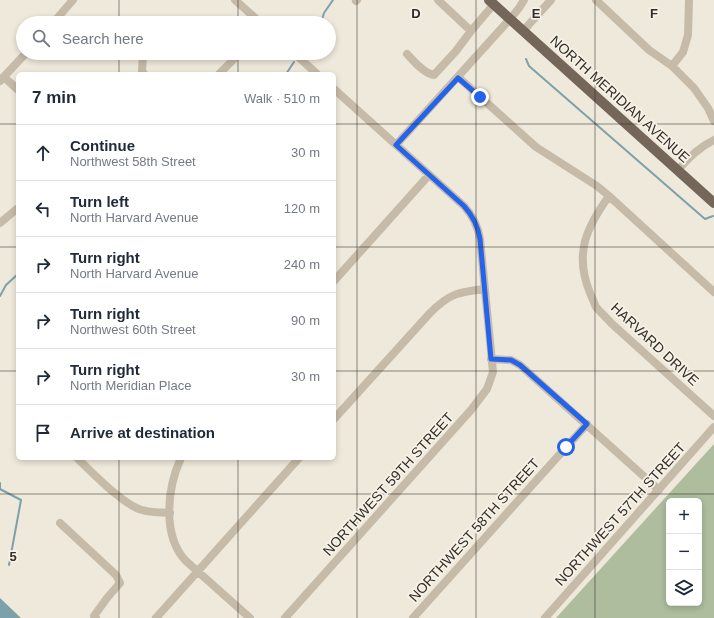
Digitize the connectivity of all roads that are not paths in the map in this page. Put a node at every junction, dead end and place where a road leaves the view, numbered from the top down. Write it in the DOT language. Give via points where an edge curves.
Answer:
graph roads {
  1 [pos="73,0"];
  2 [pos="235,0"];
  3 [pos="438,0"];
  4 [pos="524,0"];
  5 [pos="551,0"];
  6 [pos="596,0"];
  7 [pos="689,0"];
  8 [pos="491,2"];
  9 [pos="58,16"];
  10 [pos="253,16"];
  11 [pos="510,19"];
  12 [pos="471,31"];
  13 [pos="523,31"];
  14 [pos="407,54"];
  15 [pos="20,60"];
  16 [pos="143,60"];
  17 [pos="233,60"];
  18 [pos="302,60"];
  19 [pos="672,66"];
  20 [pos="143,72"];
  21 [pos="221,72"];
  22 [pos="315,72"];
  23 [pos="458,78"];
  24 [pos="2,79"];
  25 [pos="16,89"];
  26 [pos="336,94"];
  27 [pos="714,121"];
  28 [pos="714,140"];
  29 [pos="396,145"];
  30 [pos="678,170"];
  31 [pos="429,175"];
  32 [pos="609,196"];
  33 [pos="714,203"];
  34 [pos="16,210"];
  35 [pos="0,224"];
  36 [pos="336,279"];
  37 [pos="485,289"];
  38 [pos="714,292"];
  39 [pos="491,359"];
  40 [pos="714,416"];
  41 [pos="336,417"];
  42 [pos="587,424"];
  43 [pos="714,427"];
  44 [pos="78,460"];
  45 [pos="180,460"];
  46 [pos="297,460"];
  47 [pos="659,490"];
  48 [pos="170,512"];
  49 [pos="60,523"];
  50 [pos="197,571"];
  51 [pos="96,618"];
  52 [pos="156,618"];
  53 [pos="250,618"];
  54 [pos="286,618"];
  55 [pos="413,618"];
  56 [pos="545,618"];
  1 -- 9 [label="street"];
  2 -- 10 [label="street"];
  3 -- 12 [label="street"];
  4 -- 11 [label="street"];
  5 -- 13 [label="street"];
  6 -- 19 [label="street" via="649,50"];
  7 -- 19 [label="street" via="688,35 683,52"];
  8 -- 11 [label="main road, NORTH MERIDIAN AVENUE"];
  8 -- 12 [label="street"];
  11 -- 13 [label="main road, NORTH MERIDIAN AVENUE"];
  11 -- 23 [label="street"];
  12 -- 14 [label="street" via="434,75 422,69"];
  13 -- 30 [label="main road, NORTH MERIDIAN AVENUE"];
  15 -- 24 [label="street"];
  16 -- 20 [label="street"];
  17 -- 21 [label="street"];
  18 -- 22 [label="street"];
  19 -- 27 [label="street" via="694,88"];
  23 -- 29 [label="street"];
  23 -- 32 [label="street" via="536,147"];
  24 -- 25 [label="street"];
  26 -- 29 [label="street, NORTHWEST 59TH STREET"];
  28 -- 30 [label="street" via="689,157"];
  29 -- 31 [label="street, NORTHWEST 59TH STREET"];
  30 -- 33 [label="main road, NORTH MERIDIAN AVENUE"];
  31 -- 36 [label="street"];
  31 -- 37 [label="street, NORTHWEST 59TH STREET" via="464,206 473,218 479,232"];
  32 -- 38 [label="street"];
  32 -- 40 [label="street, HARVARD DRIVE" via="595,216 584,242 585,280 596,306 611,323"];
  34 -- 35 [label="street"];
  37 -- 39 [label="street, NORTHWEST 59TH STREET"];
  37 -- 41 [label="street" via="462,292 442,301"];
  39 -- 42 [label="street" via="511,360 520,365"];
  39 -- 54 [label="street, NORTHWEST 59TH STREET" via="493,372 487,389 471,410"];
  42 -- 47 [label="street"];
  42 -- 55 [label="street, NORTHWEST 58TH STREET"];
  43 -- 47 [label="street, NORTHWEST 57TH STREET"];
  44 -- 48 [label="street" via="129,504 149,512"];
  45 -- 48 [label="street" via="173,480"];
  46 -- 50 [label="street"];
  47 -- 56 [label="street, NORTHWEST 57TH STREET"];
  48 -- 50 [label="street" via="170,530 174,543 181,556"];
  49 -- 51 [label="street" via="116,575 120,584 94,616"];
  50 -- 52 [label="street"];
  50 -- 53 [label="street"];
}
